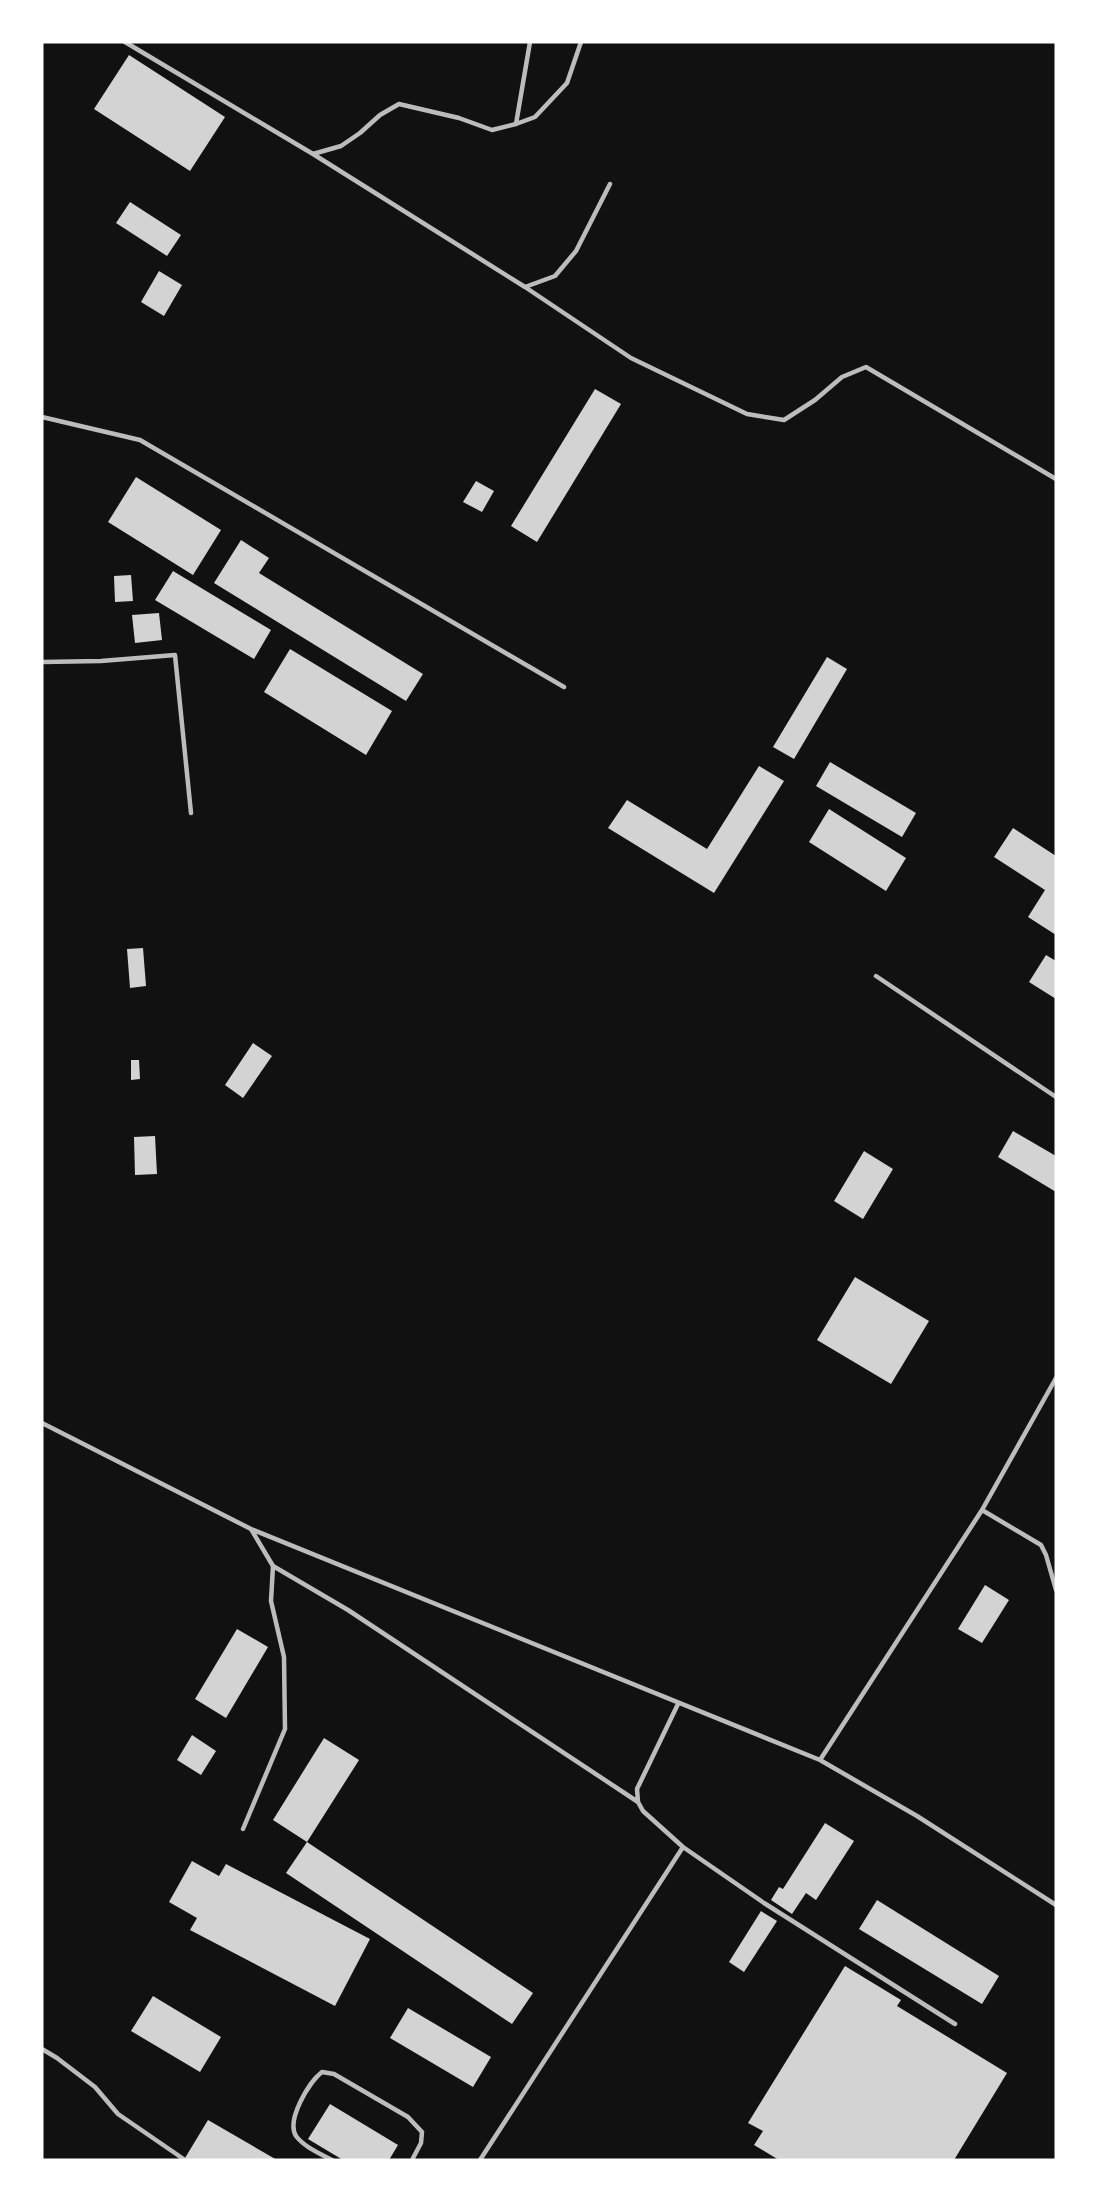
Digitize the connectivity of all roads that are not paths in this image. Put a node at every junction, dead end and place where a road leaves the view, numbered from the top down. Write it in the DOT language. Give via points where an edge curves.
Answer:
graph roads {
  1 [pos="125,42"];
  2 [pos="530,42"];
  3 [pos="581,42"];
  4 [pos="516,124"];
  5 [pos="313,154"];
  6 [pos="610,184"];
  7 [pos="525,287"];
  8 [pos="42,417"];
  9 [pos="1056,478"];
  10 [pos="42,662"];
  11 [pos="564,687"];
  12 [pos="191,813"];
  13 [pos="876,976"];
  14 [pos="1056,1097"];
  15 [pos="1056,1378"];
  16 [pos="42,1423"];
  17 [pos="982,1510"];
  18 [pos="251,1529"];
  19 [pos="273,1566"];
  20 [pos="1056,1590"];
  21 [pos="678,1704"];
  22 [pos="820,1761"];
  23 [pos="638,1802"];
  24 [pos="243,1829"];
  25 [pos="683,1847"];
  26 [pos="1056,1905"];
  27 [pos="955,2024"];
  28 [pos="42,2049"];
  29 [pos="185,2160"];
  30 [pos="332,2160"];
  31 [pos="412,2160"];
  32 [pos="480,2160"];
  1 -- 5 [label="lane"];
  2 -- 4 [label="lane"];
  3 -- 4 [label="lane" via="567,83 535,117"];
  4 -- 5 [label="lane" via="492,130 399,104 341,146"];
  5 -- 7 [label="lane"];
  6 -- 7 [label="lane" via="576,251 555,276"];
  7 -- 9 [label="lane" via="631,358 747,414 784,420 842,377 866,366"];
  8 -- 11 [label="lane" via="140,440"];
  10 -- 12 [label="lane" via="175,655"];
  13 -- 14 [label="lane"];
  15 -- 17 [label="lane"];
  16 -- 18 [label="lane"];
  17 -- 20 [label="lane" via="1041,1545"];
  17 -- 22 [label="lane"];
  18 -- 19 [label="lane"];
  18 -- 21 [label="lane"];
  19 -- 23 [label="lane" via="348,1610"];
  19 -- 24 [label="lane" via="272,1601 284,1657 285,1729"];
  21 -- 22 [label="lane"];
  21 -- 23 [label="lane" via="637,1789"];
  22 -- 26 [label="lane" via="917,1816"];
  23 -- 25 [label="lane"];
  25 -- 27 [label="lane"];
  25 -- 32 [label="lane"];
  28 -- 29 [label="lane" via="95,2087 118,2114"];
  30 -- 31 [label="lane" via="296,2135 293,2125 301,2099 322,2072 334,2074 408,2117 422,2132"];
}
